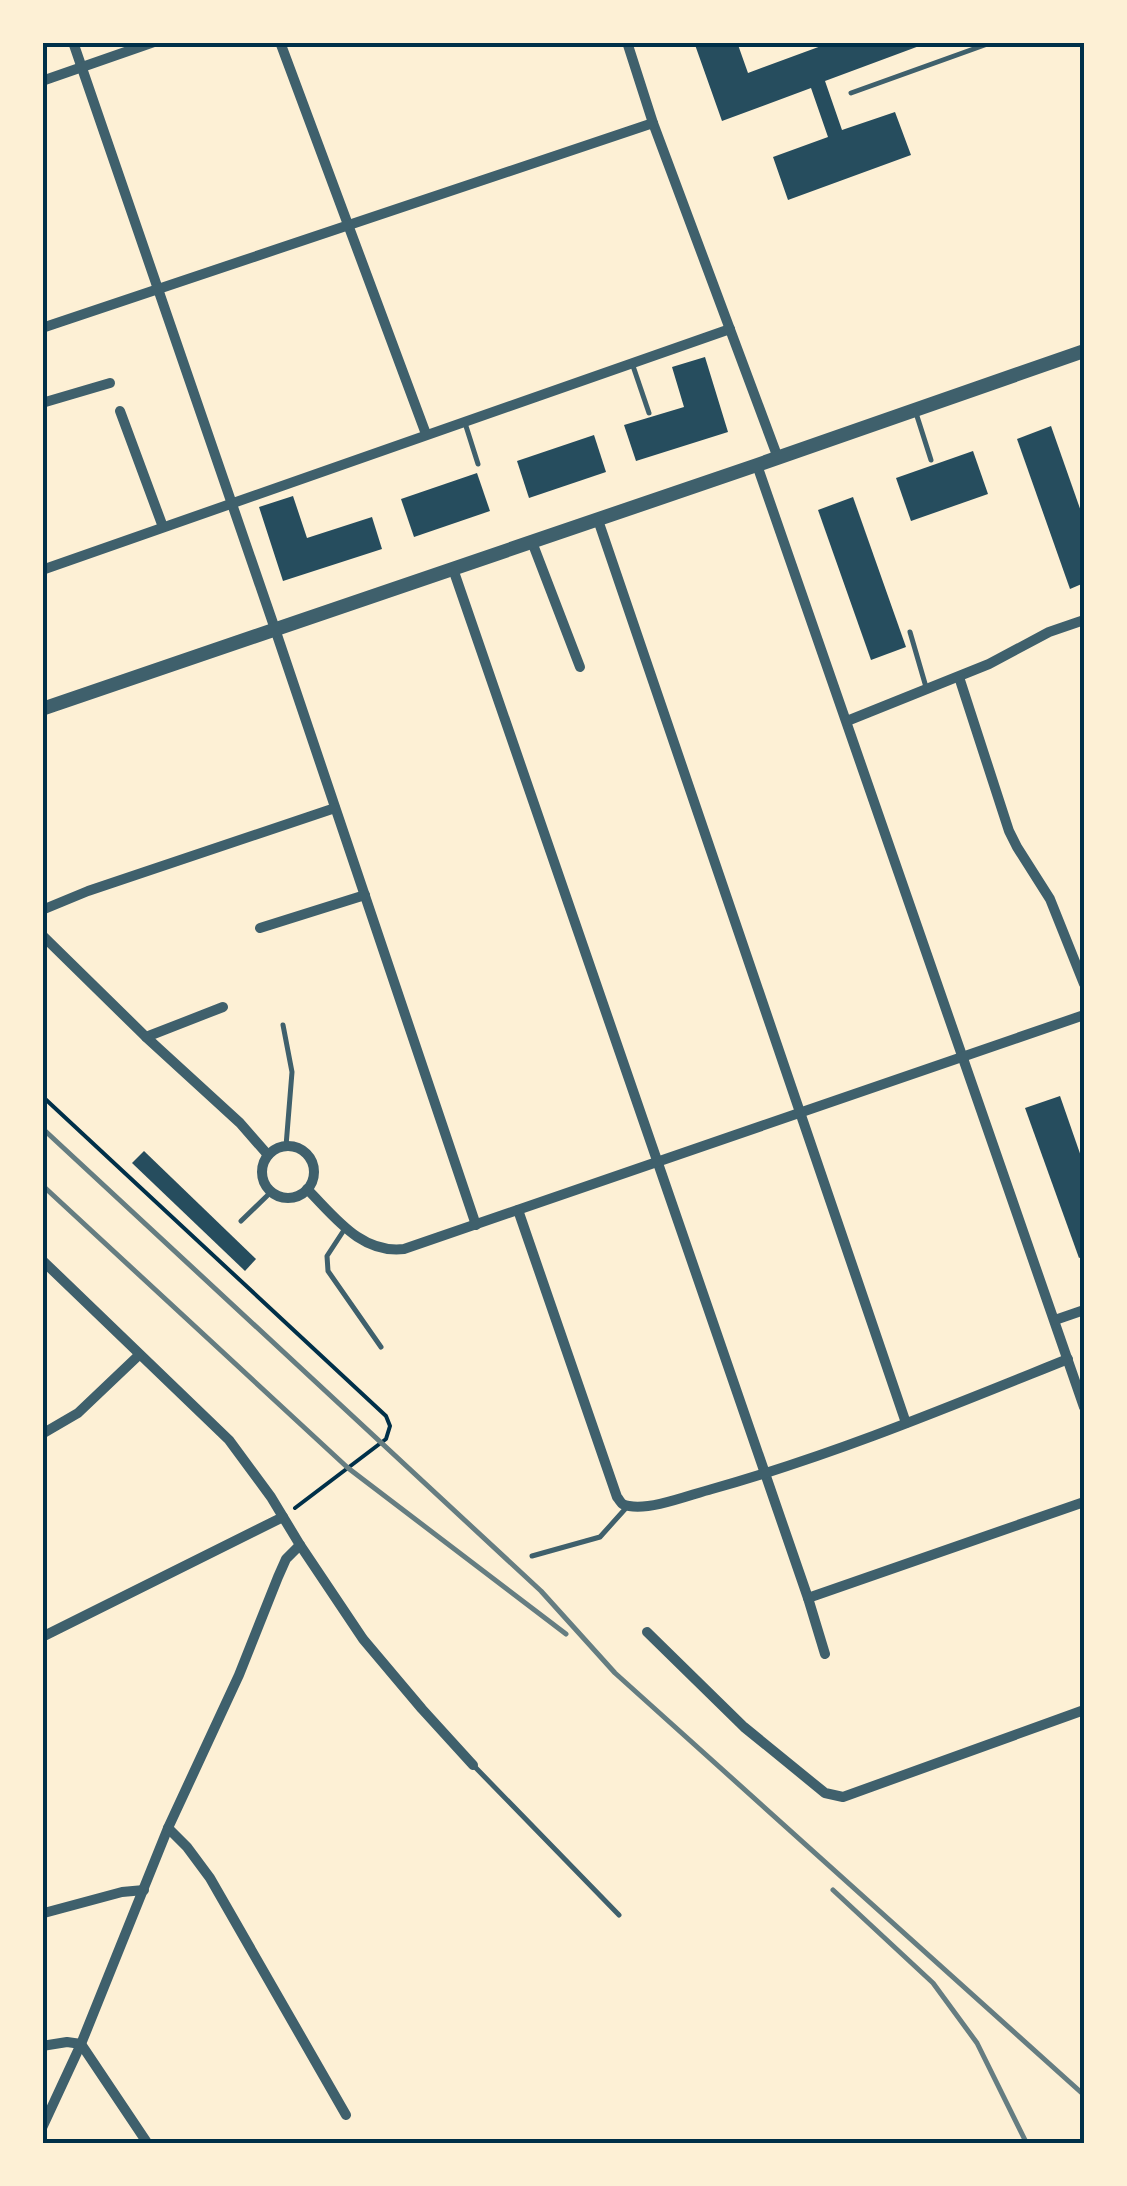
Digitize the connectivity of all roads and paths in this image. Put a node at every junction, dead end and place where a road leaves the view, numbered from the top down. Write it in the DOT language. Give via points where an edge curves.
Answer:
graph roads {
  1 [pos="73,42"];
  2 [pos="154,42"];
  3 [pos="280,42"];
  4 [pos="626,42"];
  5 [pos="993,42"];
  6 [pos="81,67"];
  7 [pos="42,81"];
  8 [pos="851,92"];
  9 [pos="654,123"];
  10 [pos="348,225"];
  11 [pos="158,290"];
  12 [pos="42,328"];
  13 [pos="730,330"];
  14 [pos="1084,351"];
  15 [pos="632,363"];
  16 [pos="110,383"];
  17 [pos="42,404"];
  18 [pos="916,410"];
  19 [pos="120,411"];
  20 [pos="649,413"];
  21 [pos="464,420"];
  22 [pos="426,434"];
  23 [pos="778,458"];
  24 [pos="930,460"];
  25 [pos="478,464"];
  26 [pos="757,466"];
  27 [pos="230,504"];
  28 [pos="598,520"];
  29 [pos="163,527"];
  30 [pos="532,542"];
  31 [pos="452,569"];
  32 [pos="42,570"];
  33 [pos="1084,620"];
  34 [pos="275,629"];
  35 [pos="910,632"];
  36 [pos="580,667"];
  37 [pos="958,677"];
  38 [pos="927,690"];
  39 [pos="42,709"];
  40 [pos="847,721"];
  41 [pos="335,808"];
  42 [pos="365,895"];
  43 [pos="42,910"];
  44 [pos="260,928"];
  45 [pos="42,935"];
  46 [pos="1084,984"];
  47 [pos="223,1007"];
  48 [pos="1084,1015"];
  49 [pos="283,1025"];
  50 [pos="146,1037"];
  51 [pos="964,1056"];
  52 [pos="42,1096"];
  53 [pos="800,1112"];
  54 [pos="286,1146"];
  55 [pos="268,1155"];
  56 [pos="658,1162"];
  57 [pos="307,1189"];
  58 [pos="270,1192"];
  59 [pos="518,1210"];
  60 [pos="241,1221"];
  61 [pos="476,1225"];
  62 [pos="345,1227"];
  63 [pos="42,1260"];
  64 [pos="1084,1310"];
  65 [pos="1056,1320"];
  66 [pos="381,1347"];
  67 [pos="138,1355"];
  68 [pos="1068,1359"];
  69 [pos="1084,1407"];
  70 [pos="906,1423"];
  71 [pos="42,1434"];
  72 [pos="765,1474"];
  73 [pos="1084,1502"];
  74 [pos="628,1506"];
  75 [pos="283,1517"];
  76 [pos="300,1545"];
  77 [pos="532,1556"];
  78 [pos="808,1598"];
  79 [pos="647,1632"];
  80 [pos="42,1637"];
  81 [pos="825,1654"];
  82 [pos="1084,1710"];
  83 [pos="473,1765"];
  84 [pos="168,1828"];
  85 [pos="144,1890"];
  86 [pos="44,1914"];
  87 [pos="619,1915"];
  88 [pos="81,2044"];
  89 [pos="42,2046"];
  90 [pos="346,2115"];
  91 [pos="42,2128"];
  92 [pos="148,2144"];
  1 -- 6 [label="street"];
  2 -- 6 [label="street"];
  3 -- 10 [label="street"];
  4 -- 9 [label="street"];
  5 -- 8 [label="lane"];
  6 -- 7 [label="street"];
  6 -- 11 [label="street"];
  9 -- 10 [label="street"];
  9 -- 13 [label="street"];
  10 -- 11 [label="street"];
  10 -- 22 [label="street"];
  11 -- 12 [label="street"];
  11 -- 27 [label="street"];
  13 -- 15 [label="street"];
  13 -- 23 [label="street"];
  14 -- 18 [label="street"];
  15 -- 20 [label="lane"];
  15 -- 21 [label="street"];
  16 -- 17 [label="street"];
  18 -- 23 [label="street"];
  18 -- 24 [label="lane"];
  19 -- 29 [label="street"];
  21 -- 22 [label="street"];
  21 -- 25 [label="lane"];
  22 -- 27 [label="street"];
  23 -- 26 [label="street"];
  26 -- 28 [label="street"];
  26 -- 40 [label="street"];
  27 -- 29 [label="street"];
  27 -- 34 [label="street"];
  28 -- 30 [label="street"];
  28 -- 53 [label="street"];
  29 -- 32 [label="street"];
  30 -- 31 [label="street"];
  30 -- 36 [label="street"];
  31 -- 34 [label="street"];
  31 -- 56 [label="street"];
  33 -- 37 [label="street"];
  34 -- 39 [label="street"];
  34 -- 41 [label="street"];
  35 -- 38 [label="lane"];
  37 -- 38 [label="street"];
  37 -- 46 [label="street" via="1009,831 1050,899"];
  38 -- 40 [label="street"];
  40 -- 51 [label="street"];
  41 -- 42 [label="street"];
  41 -- 43 [label="street"];
  42 -- 44 [label="street"];
  42 -- 61 [label="street"];
  45 -- 50 [label="street"];
  47 -- 50 [label="street"];
  48 -- 51 [label="street"];
  49 -- 54 [label="lane" via="292,1072"];
  50 -- 55 [label="street"];
  51 -- 53 [label="street"];
  51 -- 65 [label="street"];
  52 -- 75 [label="path" via="386,1416 386,1439"];
  53 -- 56 [label="street"];
  53 -- 70 [label="street"];
  54 -- 55 [label="street"];
  54 -- 57 [label="street" via="311,1160"];
  55 -- 58 [label="street" via="262,1174"];
  56 -- 59 [label="street"];
  56 -- 72 [label="street"];
  57 -- 58 [label="street" via="289,1198"];
  57 -- 62 [label="street"];
  58 -- 60 [label="lane"];
  59 -- 61 [label="street"];
  59 -- 74 [label="street" via="618,1497"];
  61 -- 62 [label="street" via="391,1251"];
  62 -- 66 [label="lane" via="327,1256 328,1271"];
  63 -- 67 [label="street"];
  64 -- 65 [label="street"];
  65 -- 68 [label="street"];
  67 -- 71 [label="street" via="78,1414"];
  67 -- 75 [label="street" via="228,1440"];
  68 -- 69 [label="street"];
  68 -- 70 [label="street"];
  70 -- 72 [label="street"];
  72 -- 74 [label="street"];
  72 -- 78 [label="street"];
  73 -- 78 [label="street"];
  74 -- 77 [label="lane" via="600,1537"];
  75 -- 76 [label="street"];
  75 -- 80 [label="street"];
  76 -- 83 [label="street" via="363,1638"];
  76 -- 84 [label="street" via="286,1560"];
  78 -- 81 [label="street"];
  79 -- 82 [label="street" via="744,1727 826,1793 844,1797"];
  83 -- 87 [label="lane"];
  84 -- 85 [label="street"];
  84 -- 90 [label="street" via="210,1878"];
  85 -- 86 [label="street"];
  85 -- 88 [label="street"];
  88 -- 89 [label="street"];
  88 -- 91 [label="street"];
  88 -- 92 [label="street"];
}
